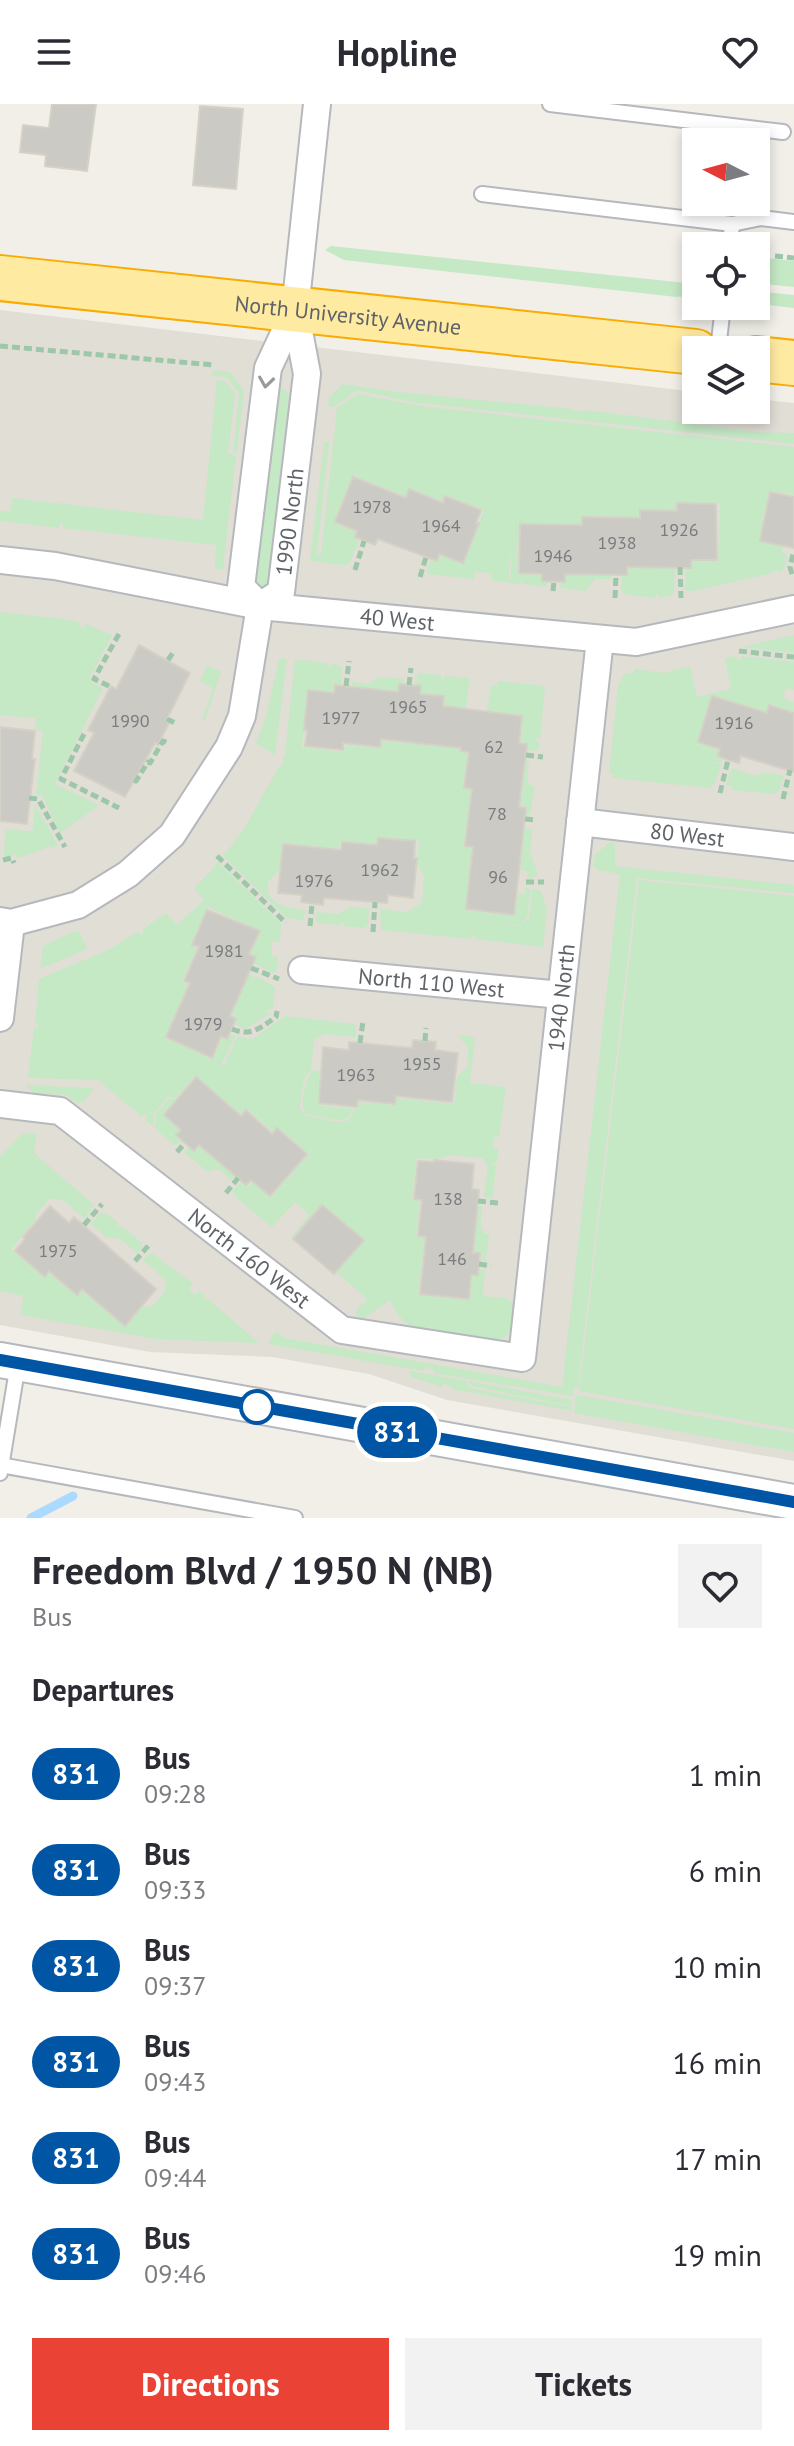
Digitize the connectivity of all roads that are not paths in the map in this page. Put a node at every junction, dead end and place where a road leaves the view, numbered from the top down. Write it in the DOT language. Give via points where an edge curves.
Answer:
graph roads {
  1 [pos="317,104"];
  2 [pos="550,104"];
  3 [pos="783,132"];
  4 [pos="482,194"];
  5 [pos="794,222"];
  6 [pos="732,224"];
  7 [pos="731,232"];
  8 [pos="0,278"];
  9 [pos="295,310"];
  10 [pos="682,351"];
  11 [pos="770,360"];
  12 [pos="794,363"];
  13 [pos="0,560"];
  14 [pos="260,606"];
  15 [pos="794,609"];
  16 [pos="600,639"];
  17 [pos="580,822"];
  18 [pos="794,847"];
  19 [pos="6,922"];
  20 [pos="291,974"];
  21 [pos="561,995"];
  22 [pos="0,1018"];
  23 [pos="0,1104"];
  24 [pos="522,1358"];
  25 [pos="9,1362"];
  26 [pos="1,1468"];
  27 [pos="794,1502"];
  28 [pos="295,1518"];
  1 -- 9 [label="street, 1990 North"];
  2 -- 3 [label="lane"];
  4 -- 6 [label="lane"];
  5 -- 6 [label="lane" via="761,218"];
  6 -- 7 [label="lane"];
  8 -- 9 [label="highway, North University Avenue"];
  9 -- 10 [label="highway, North University Avenue"];
  9 -- 14 [label="street, 1990 North" via="307,374 281,592"];
  9 -- 14 [label="street, 1990 North, one-way" via="268,368 241,587"];
  11 -- 12 [label="highway"];
  13 -- 14 [label="street, 40 West"];
  14 -- 16 [label="street, 40 West"];
  14 -- 19 [label="street" via="242,716 229,747 172,835 128,874 78,905"];
  15 -- 16 [label="street, 40 West" via="636,642"];
  16 -- 17 [label="street, 1940 North"];
  17 -- 18 [label="street, 80 West"];
  17 -- 21 [label="street, 1940 North"];
  19 -- 22 [label="street"];
  20 -- 21 [label="street, North 110 West"];
  21 -- 24 [label="street, 1940 North"];
  23 -- 24 [label="street, North 160 West" via="60,1111 342,1330"];
  25 -- 26 [label="lane"];
  25 -- 27 [label="street"];
  26 -- 28 [label="lane"];
}
